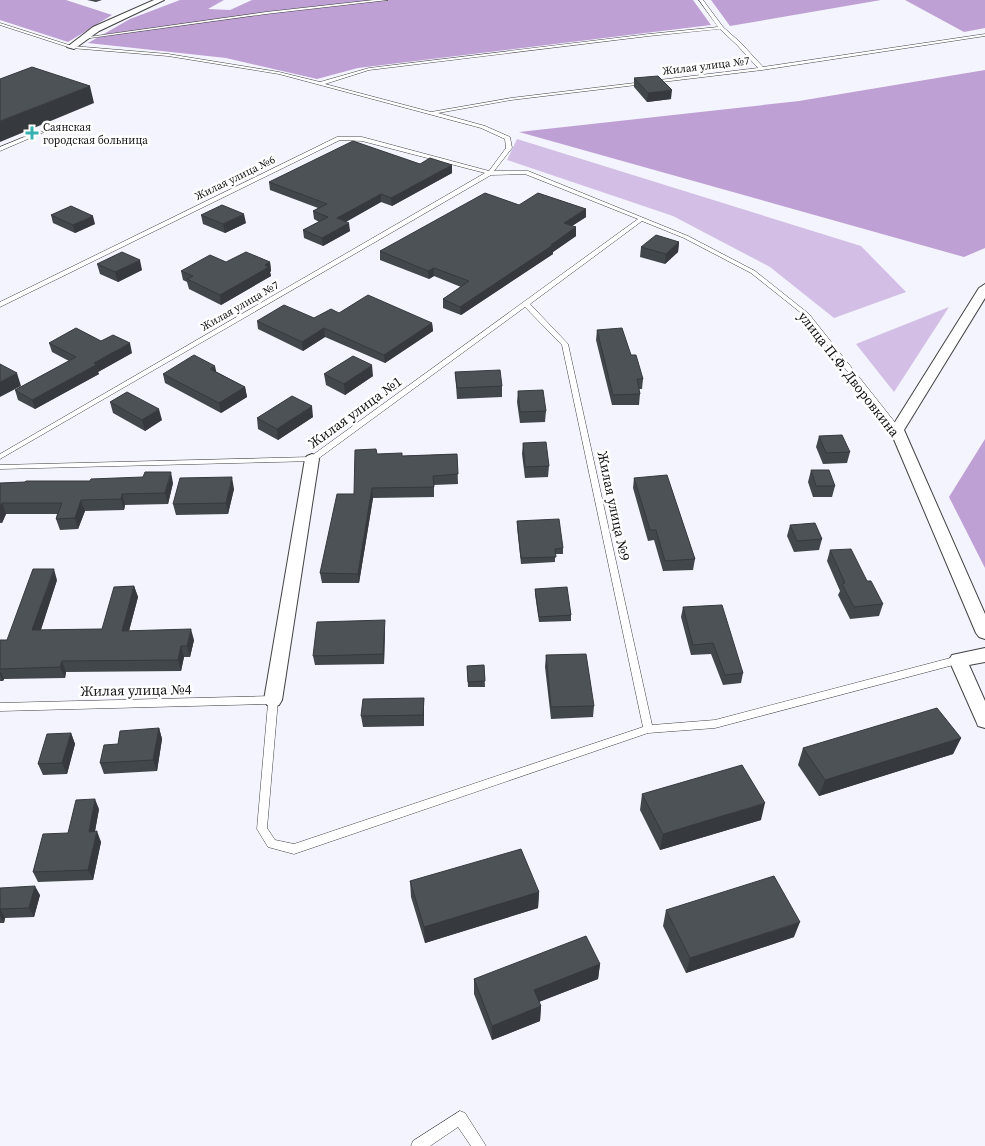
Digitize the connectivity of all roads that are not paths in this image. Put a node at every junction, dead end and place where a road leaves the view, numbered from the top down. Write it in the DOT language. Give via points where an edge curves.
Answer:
graph roads {
  1 [pos="160,0"];
  2 [pos="386,0"];
  3 [pos="701,0"];
  4 [pos="0,24"];
  5 [pos="721,28"];
  6 [pos="985,35"];
  7 [pos="83,38"];
  8 [pos="71,47"];
  9 [pos="762,69"];
  10 [pos="319,84"];
  11 [pos="429,113"];
  12 [pos="41,132"];
  13 [pos="0,149"];
  14 [pos="490,173"];
  15 [pos="642,219"];
  16 [pos="985,288"];
  17 [pos="525,303"];
  18 [pos="0,305"];
  19 [pos="897,430"];
  20 [pos="0,457"];
  21 [pos="312,459"];
  22 [pos="0,467"];
  23 [pos="985,633"];
  24 [pos="985,655"];
  25 [pos="958,660"];
  26 [pos="273,700"];
  27 [pos="0,707"];
  28 [pos="985,721"];
  29 [pos="648,729"];
  30 [pos="418,1146"];
  31 [pos="479,1146"];
  1 -- 7 [label="street"];
  2 -- 7 [label="lane"];
  3 -- 5 [label="lane"];
  4 -- 8 [label="lane"];
  5 -- 9 [label="lane"];
  5 -- 10 [label="lane" via="369,69"];
  6 -- 9 [label="lane, Жилая улица №7"];
  7 -- 8 [label="street"];
  8 -- 10 [label="lane" via="223,62"];
  9 -- 11 [label="lane, Жилая улица №7" via="510,99"];
  10 -- 11 [label="lane"];
  11 -- 14 [label="lane" via="482,127 508,138 509,148"];
  12 -- 13 [label="lane"];
  14 -- 15 [label="lane, улица П.Ф. Дворовкина" via="526,172"];
  14 -- 18 [label="lane, Жилая улица №6" via="362,139 339,138"];
  14 -- 20 [label="lane, Жилая улица №7"];
  15 -- 17 [label="lane, Жилая улица №1"];
  15 -- 19 [label="lane, улица П.Ф. Дворовкина" via="686,237 753,272 807,315"];
  16 -- 19 [label="street"];
  17 -- 21 [label="lane, Жилая улица №1"];
  17 -- 29 [label="lane, Жилая улица №9" via="565,344"];
  19 -- 23 [label="street, улица П.Ф. Дворовкина"];
  21 -- 22 [label="lane, Жилая улица №1"];
  21 -- 26 [label="street"];
  24 -- 25 [label="street"];
  25 -- 28 [label="street"];
  25 -- 29 [label="lane" via="715,724"];
  26 -- 27 [label="lane, Жилая улица №4"];
  26 -- 29 [label="lane" via="262,829 272,844 294,849"];
  30 -- 31 [label="lane" via="460,1118"];
}
